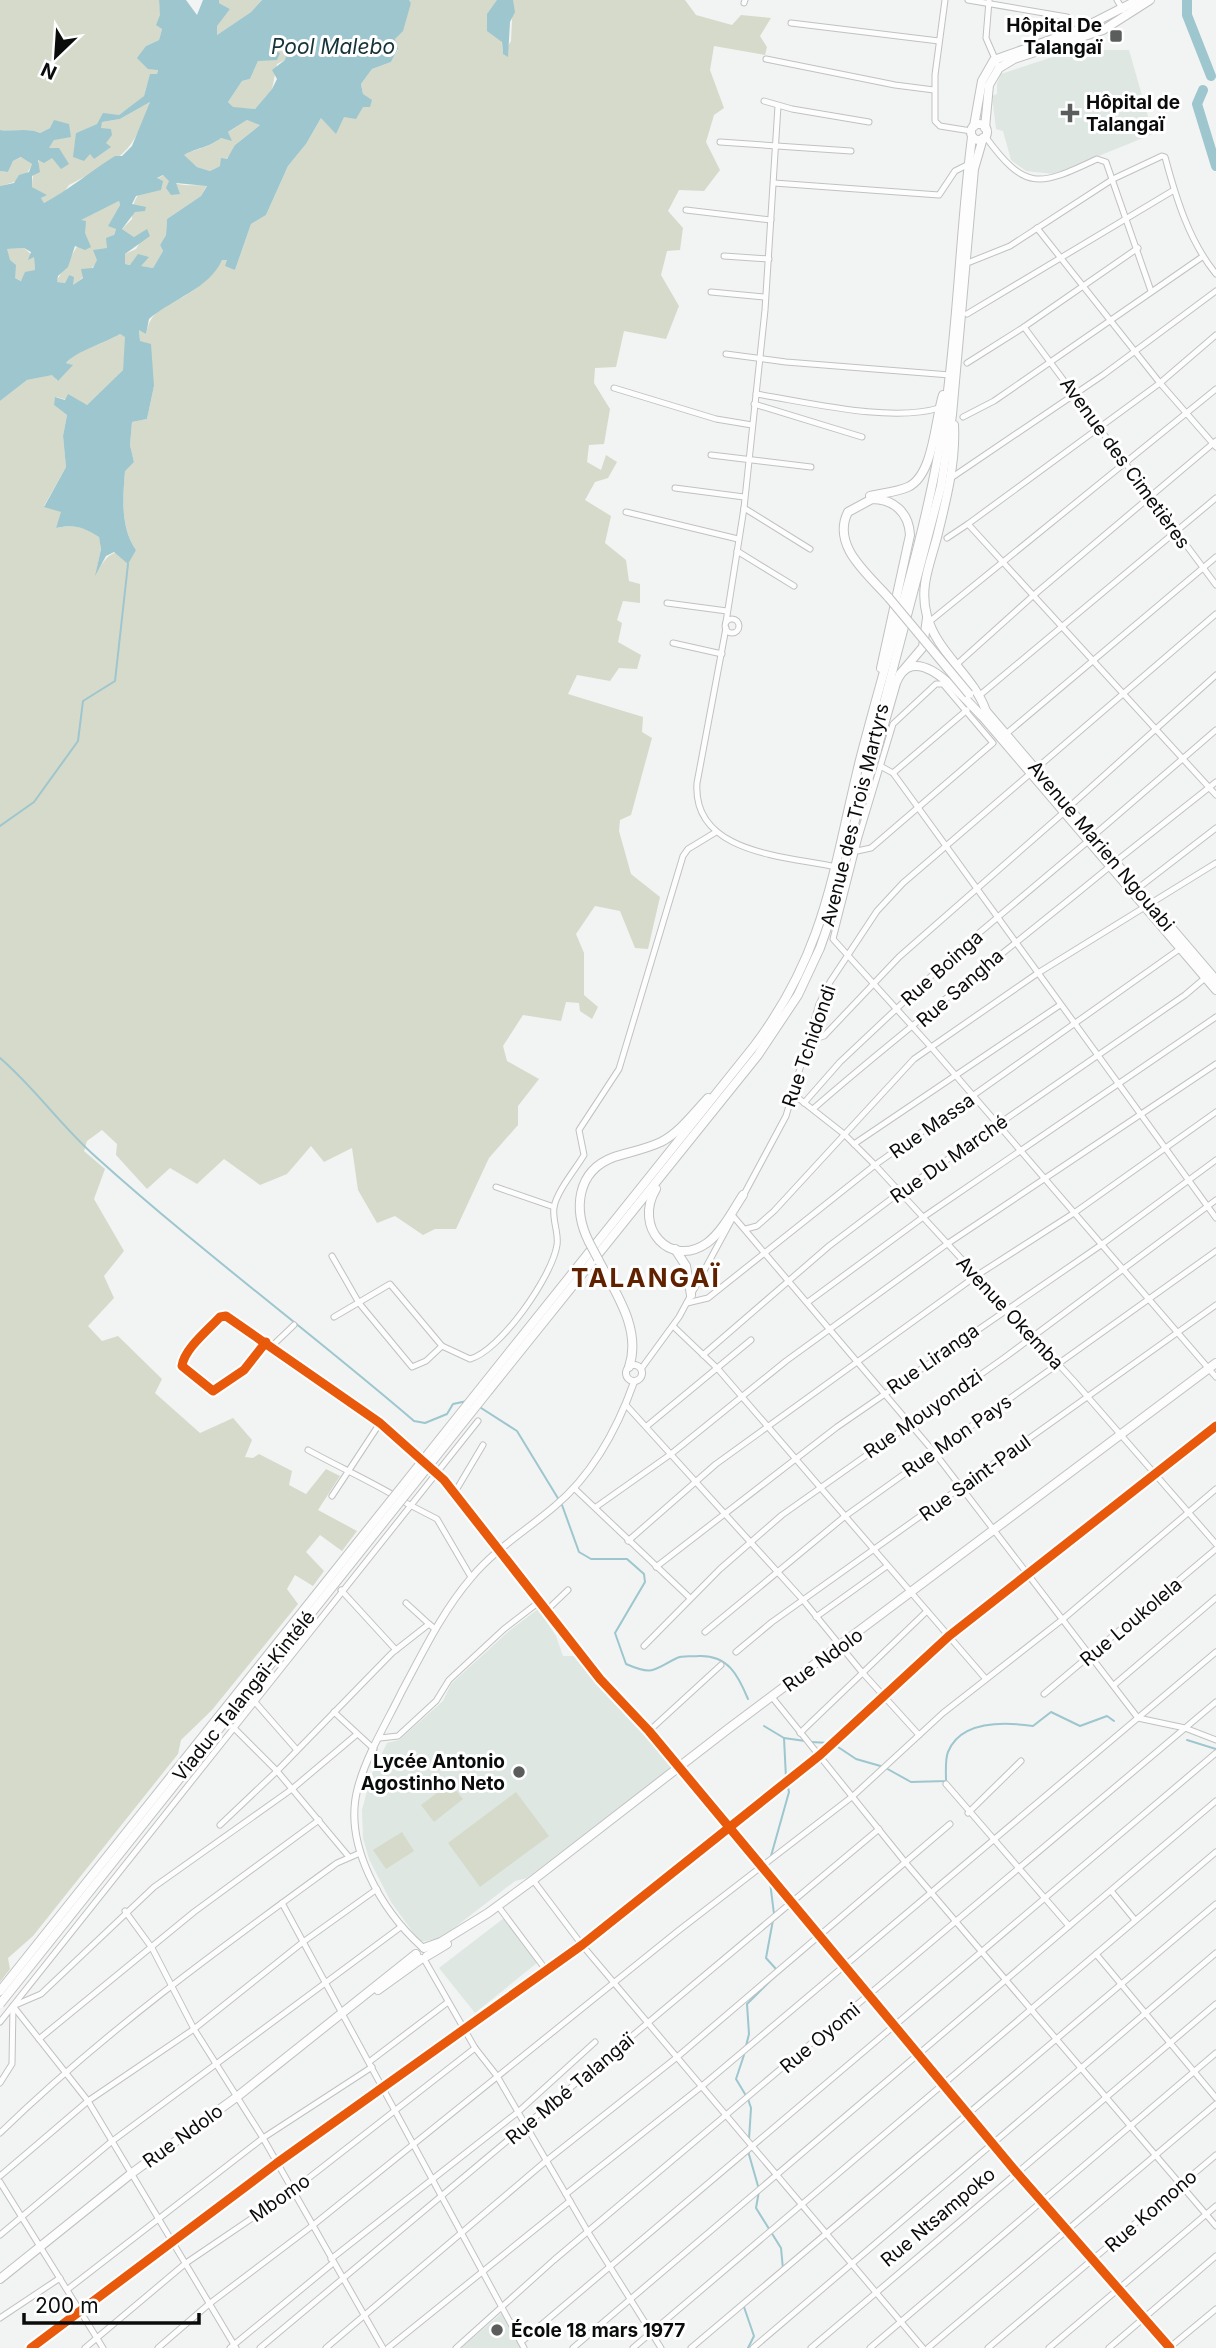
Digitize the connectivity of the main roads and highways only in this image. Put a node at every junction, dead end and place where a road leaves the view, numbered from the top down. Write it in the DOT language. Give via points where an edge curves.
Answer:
graph roads {
  1 [pos="1138,0"];
  2 [pos="1150,0"];
  3 [pos="996,64"];
  4 [pos="972,131"];
  5 [pos="984,134"];
  6 [pos="972,163"];
  7 [pos="950,373"];
  8 [pos="952,415"];
  9 [pos="874,497"];
  10 [pos="928,619"];
  11 [pos="899,676"];
  12 [pos="874,711"];
  13 [pos="984,714"];
  14 [pos="1034,772"];
  15 [pos="863,789"];
  16 [pos="1112,865"];
  17 [pos="1148,906"];
  18 [pos="1212,977"];
  19 [pos="1216,990"];
  20 [pos="729,1076"];
  21 [pos="674,1161"];
  22 [pos="743,1195"];
  23 [pos="675,1249"];
  24 [pos="689,1299"];
  25 [pos="1216,1363"];
  26 [pos="629,1367"];
  27 [pos="486,1388"];
  28 [pos="0,1991"];
  29 [pos="0,2004"];
  30 [pos="0,2279"];
  1 -- 3 [label="main road"];
  2 -- 3 [label="main road" via="1102,30"];
  3 -- 4 [label="main road, Avenue des Trois Martyrs" via="982,81"];
  3 -- 5 [label="main road, Avenue des Trois Martyrs"];
  4 -- 5 [label="main road"];
  4 -- 5 [label="main road"];
  4 -- 6 [label="main road, Avenue des Trois Martyrs"];
  5 -- 6 [label="main road, Avenue des Trois Martyrs"];
  6 -- 7 [label="main road, Avenue des Trois Martyrs"];
  6 -- 8 [label="main road, Avenue des Trois Martyrs"];
  7 -- 9 [label="main road" via="920,478"];
  7 -- 12 [label="main road, Avenue des Trois Martyrs" via="929,506"];
  8 -- 10 [label="main road" via="955,436 949,480 923,582"];
  8 -- 15 [label="main road, Avenue des Trois Martyrs" via="930,534"];
  9 -- 12 [label="main road" via="898,507 908,521 910,535"];
  9 -- 13 [label="main road, bridge" via="848,512 843,536 852,554"];
  10 -- 11 [label="main road" via="923,647"];
  10 -- 13 [label="main road" via="939,642 979,695"];
  11 -- 13 [label="main road" via="915,667 934,670"];
  11 -- 15 [label="main road"];
  12 -- 20 [label="main road, Avenue des Trois Martyrs" via="823,918 799,975 771,1023"];
  13 -- 14 [label="main road"];
  13 -- 14 [label="main road, Avenue Marien Ngouabi" via="1006,734"];
  14 -- 16 [label="main road, Avenue Marien Ngouabi"];
  15 -- 21 [label="main road, Avenue des Trois Martyrs" via="836,902 798,995 758,1055"];
  16 -- 17 [label="main road"];
  16 -- 17 [label="main road, Avenue Marien Ngouabi" via="1138,889"];
  17 -- 18 [label="main road, Avenue Marien Ngouabi"];
  17 -- 18 [label="main road" via="1181,948"];
  18 -- 19 [label="main road"];
  20 -- 26 [label="main road, bridge" via="671,1135 613,1157 592,1172 582,1188 580,1220 629,1323 634,1347"];
  20 -- 27 [label="main road, Avenue des Trois Martyrs"];
  21 -- 23 [label="main road" via="647,1213 654,1234"];
  21 -- 27 [label="main road, Avenue des Trois Martyrs"];
  22 -- 23 [label="main road" via="708,1242 694,1249"];
  23 -- 24 [label="main road" via="686,1266"];
  25 -- 30 [label="main road, Rue Ndolo" via="533,1880 421,1954 326,2025"];
  27 -- 28 [label="main road, Viaduc Talangaï-Kintélé, bridge"];
  27 -- 29 [label="main road, Viaduc Talangaï-Kintélé, bridge"];
}
